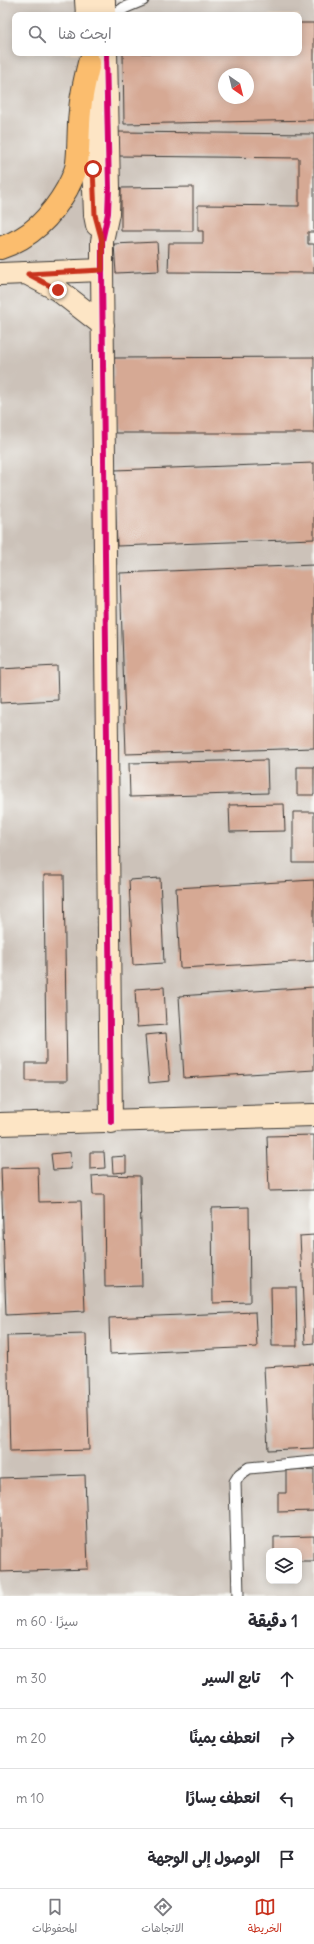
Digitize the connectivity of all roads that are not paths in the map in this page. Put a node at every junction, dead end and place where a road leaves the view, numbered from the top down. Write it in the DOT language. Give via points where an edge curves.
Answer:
graph roads {
  1 [pos="86,0"];
  2 [pos="104,0"];
  3 [pos="143,0"];
  4 [pos="87,12"];
  5 [pos="104,12"];
  6 [pos="119,12"];
  7 [pos="94,56"];
  8 [pos="0,248"];
  9 [pos="102,270"];
  10 [pos="0,274"];
  11 [pos="28,274"];
  12 [pos="103,325"];
  13 [pos="314,1115"];
  14 [pos="111,1122"];
  15 [pos="0,1124"];
  16 [pos="314,1462"];
  17 [pos="238,1596"];
  1 -- 4 [label="street"];
  2 -- 5 [label="street"];
  3 -- 6 [label="lane"];
  7 -- 8 [label="main road" via="83,86 77,165 71,180 48,218 31,234"];
  7 -- 9 [label="street" via="95,215 102,241"];
  9 -- 11 [label="street"];
  9 -- 12 [label="street"];
  10 -- 11 [label="street"];
  11 -- 12 [label="street" via="58,290"];
  12 -- 14 [label="street"];
  13 -- 14 [label="street"];
  14 -- 15 [label="street"];
  16 -- 17 [label="lane" via="249,1468 240,1474 235,1482"];
}
